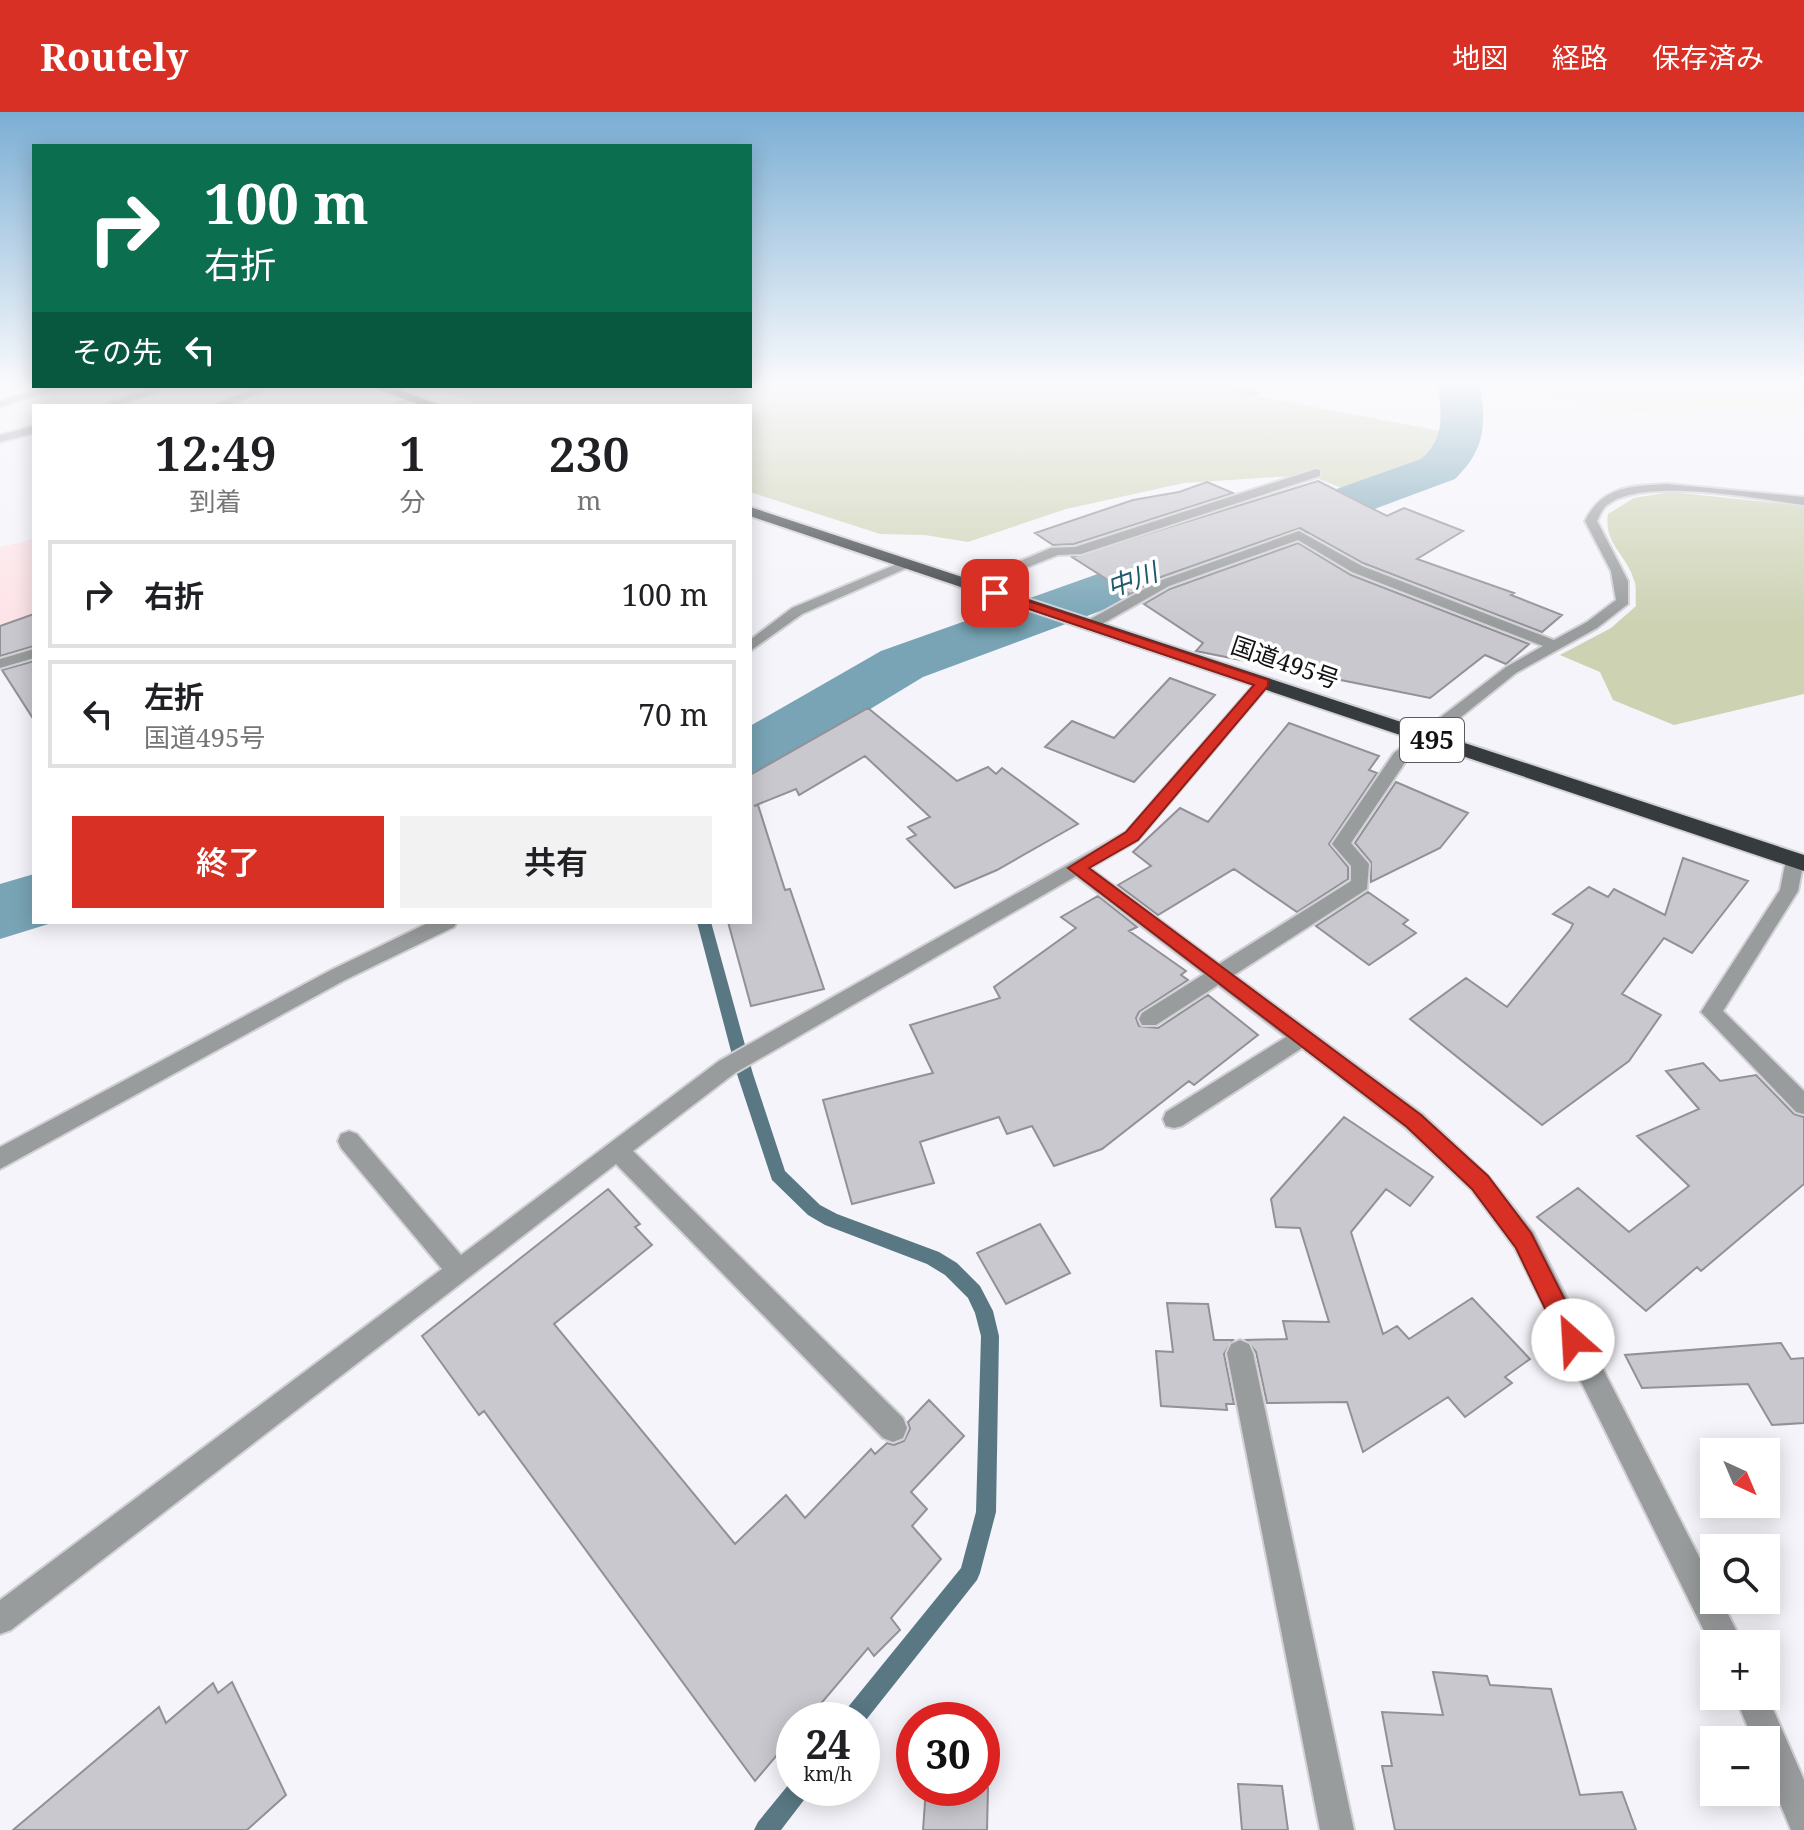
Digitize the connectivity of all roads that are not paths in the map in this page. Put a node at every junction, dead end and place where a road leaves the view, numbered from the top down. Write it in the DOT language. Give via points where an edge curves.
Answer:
graph roads {
  1 [pos="1316,473"];
  2 [pos="1804,501"];
  3 [pos="752,512"];
  4 [pos="909,564"];
  5 [pos="970,585"];
  6 [pos="1090,625"];
  7 [pos="752,645"];
  8 [pos="1554,645"];
  9 [pos="32,654"];
  10 [pos="0,664"];
  11 [pos="1263,683"];
  12 [pos="1426,738"];
  13 [pos="1799,861"];
  14 [pos="1077,868"];
  15 [pos="443,924"];
  16 [pos="1221,975"];
  17 [pos="1149,1019"];
  18 [pos="1303,1037"];
  19 [pos="1804,1105"];
  20 [pos="1174,1119"];
  21 [pos="349,1141"];
  22 [pos="617,1150"];
  23 [pos="0,1159"];
  24 [pos="458,1270"];
  25 [pos="1240,1353"];
  26 [pos="893,1428"];
  27 [pos="0,1619"];
  28 [pos="1720,1630"];
  29 [pos="1757,1710"];
  30 [pos="1804,1820"];
  31 [pos="1337,1830"];
  1 -- 5 [label="street" via="1076,551 1056,551"];
  2 -- 8 [label="street" via="1654,488 1624,492 1600,504 1591,521 1621,575 1623,601"];
  3 -- 4 [label="highway, 国道495号 / 495"];
  4 -- 5 [label="highway, 国道495号 / 495"];
  4 -- 7 [label="street" via="797,611"];
  5 -- 6 [label="highway, 国道495号 / 495"];
  6 -- 8 [label="street" via="1140,594 1299,535 1357,569"];
  6 -- 11 [label="highway, 国道495号 / 495"];
  8 -- 12 [label="street" via="1511,670"];
  9 -- 10 [label="street"];
  11 -- 12 [label="highway, 国道495号 / 495"];
  11 -- 14 [label="street" via="1132,836"];
  12 -- 13 [label="highway, 国道495号 / 495"];
  12 -- 16 [label="street" via="1400,757 1341,844 1360,864 1360,884"];
  13 -- 19 [label="street" via="1789,891 1711,1012"];
  14 -- 16 [label="street"];
  14 -- 22 [label="street" via="736,1061"];
  15 -- 23 [label="street" via="338,975"];
  16 -- 17 [label="street"];
  16 -- 18 [label="street"];
  18 -- 20 [label="street"];
  18 -- 28 [label="street" via="1414,1121 1480,1183 1524,1240"];
  21 -- 24 [label="street"];
  22 -- 24 [label="street"];
  22 -- 26 [label="street"];
  24 -- 27 [label="street"];
  25 -- 31 [label="street"];
  29 -- 30 [label="street"];
}
